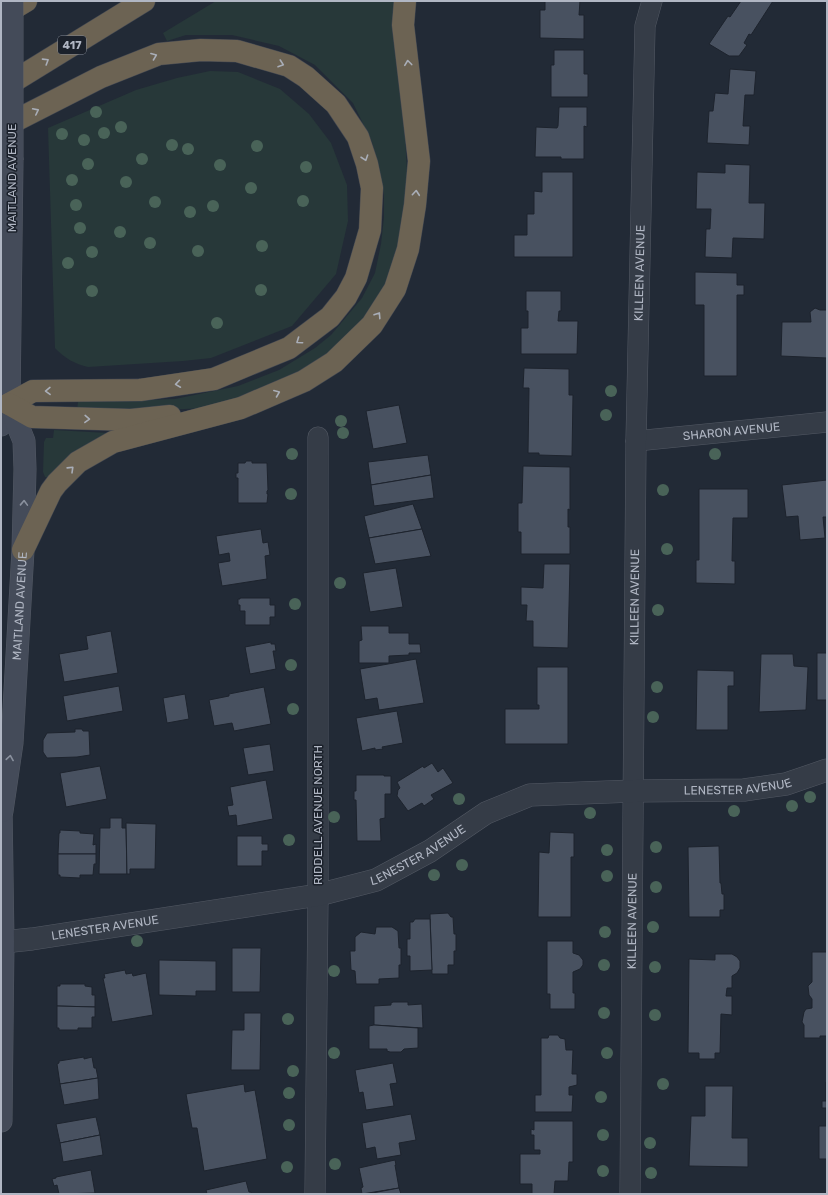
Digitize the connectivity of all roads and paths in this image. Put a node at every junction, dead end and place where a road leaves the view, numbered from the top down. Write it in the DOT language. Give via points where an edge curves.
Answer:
graph roads {
  1 [pos="12,1"];
  2 [pos="26,1"];
  3 [pos="144,1"];
  4 [pos="405,1"];
  5 [pos="652,1"];
  6 [pos="1,5"];
  7 [pos="1,16"];
  8 [pos="1,89"];
  9 [pos="1,128"];
  10 [pos="9,404"];
  11 [pos="241,408"];
  12 [pos="827,422"];
  13 [pos="1,425"];
  14 [pos="318,437"];
  15 [pos="636,441"];
  16 [pos="23,550"];
  17 [pos="827,770"];
  18 [pos="633,791"];
  19 [pos="1,808"];
  20 [pos="318,895"];
  21 [pos="3,942"];
  22 [pos="1,1121"];
  23 [pos="315,1194"];
  24 [pos="630,1194"];
  1 -- 6 [label="highway"];
  1 -- 10 [label="main road, MAITLAND AVENUE, bridge"];
  2 -- 7 [label="highway"];
  8 -- 3 [label="highway, 417, one-way"];
  11 -- 4 [label="highway, one-way" via="304,381 334,362 372,325 395,289 408,249 420,160 403,25"];
  5 -- 15 [label="street, KILLEEN AVENUE" via="645,26"];
  9 -- 10 [label="highway, one-way" via="101,78 159,54 201,50 237,51 289,66 306,77 336,104 358,137 372,188 370,230 356,278 346,297 330,317 289,348 214,379 140,390 33,391"];
  10 -- 11 [label="highway, one-way" via="32,417 131,420"];
  10 -- 13 [label="main road, MAITLAND AVENUE"];
  16 -- 10 [label="main road, MAITLAND AVENUE, one-way" via="24,441"];
  16 -- 11 [label="highway, one-way" via="51,491 78,462 113,442"];
  12 -- 15 [label="street, SHARON AVENUE"];
  14 -- 20 [label="street, RIDDELL AVENUE NORTH"];
  15 -- 18 [label="street, KILLEEN AVENUE"];
  19 -- 16 [label="main road, MAITLAND AVENUE, one-way" via="12,743"];
  17 -- 18 [label="street, LENESTER AVENUE" via="786,784 744,790"];
  18 -- 20 [label="street, LENESTER AVENUE" via="530,795 486,813 430,851 376,880"];
  18 -- 24 [label="street, KILLEEN AVENUE"];
  19 -- 21 [label="main road, MAITLAND AVENUE"];
  20 -- 21 [label="street, LENESTER AVENUE"];
  20 -- 23 [label="street, RIDDELL AVENUE NORTH"];
  21 -- 22 [label="main road, MAITLAND AVENUE"];
}
